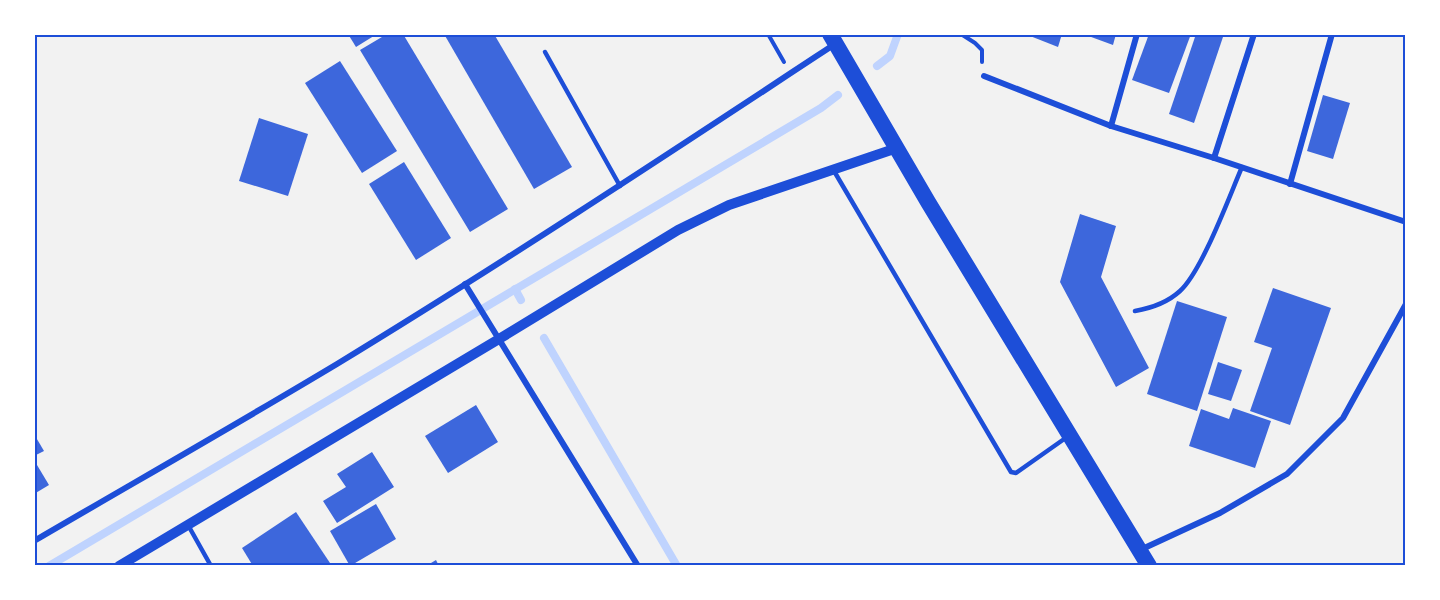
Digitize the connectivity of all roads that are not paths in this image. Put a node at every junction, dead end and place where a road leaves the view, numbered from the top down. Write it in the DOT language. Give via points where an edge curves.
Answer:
graph roads {
  1 [pos="1137,34"];
  2 [pos="1254,34"];
  3 [pos="1332,34"];
  4 [pos="833,39"];
  5 [pos="545,52"];
  6 [pos="984,76"];
  7 [pos="1111,126"];
  8 [pos="897,148"];
  9 [pos="1214,158"];
  10 [pos="1242,167"];
  11 [pos="833,170"];
  12 [pos="1290,184"];
  13 [pos="620,186"];
  14 [pos="1406,222"];
  15 [pos="465,284"];
  16 [pos="1406,304"];
  17 [pos="1135,311"];
  18 [pos="499,339"];
  19 [pos="1070,435"];
  20 [pos="188,525"];
  21 [pos="34,541"];
  22 [pos="1140,551"];
  23 [pos="119,566"];
  24 [pos="211,566"];
  25 [pos="638,566"];
  26 [pos="1149,566"];
  1 -- 7 [label="street"];
  2 -- 9 [label="street"];
  3 -- 12 [label="street"];
  4 -- 8 [label="highway"];
  4 -- 13 [label="street" via="791,73"];
  5 -- 13 [label="lane"];
  6 -- 7 [label="street"];
  7 -- 9 [label="street"];
  8 -- 11 [label="street"];
  8 -- 19 [label="highway"];
  9 -- 10 [label="street"];
  10 -- 12 [label="street"];
  10 -- 17 [label="lane" via="1199,264 1181,290 1155,308"];
  11 -- 18 [label="street" via="729,205 678,230"];
  11 -- 19 [label="lane" via="1011,472 1016,473"];
  12 -- 14 [label="street"];
  13 -- 15 [label="street"];
  15 -- 18 [label="street"];
  15 -- 21 [label="street"];
  16 -- 22 [label="street" via="1343,418 1287,474 1220,513"];
  18 -- 20 [label="street"];
  18 -- 25 [label="street"];
  19 -- 22 [label="highway"];
  20 -- 23 [label="street"];
  20 -- 24 [label="lane"];
  22 -- 26 [label="highway"];
}
